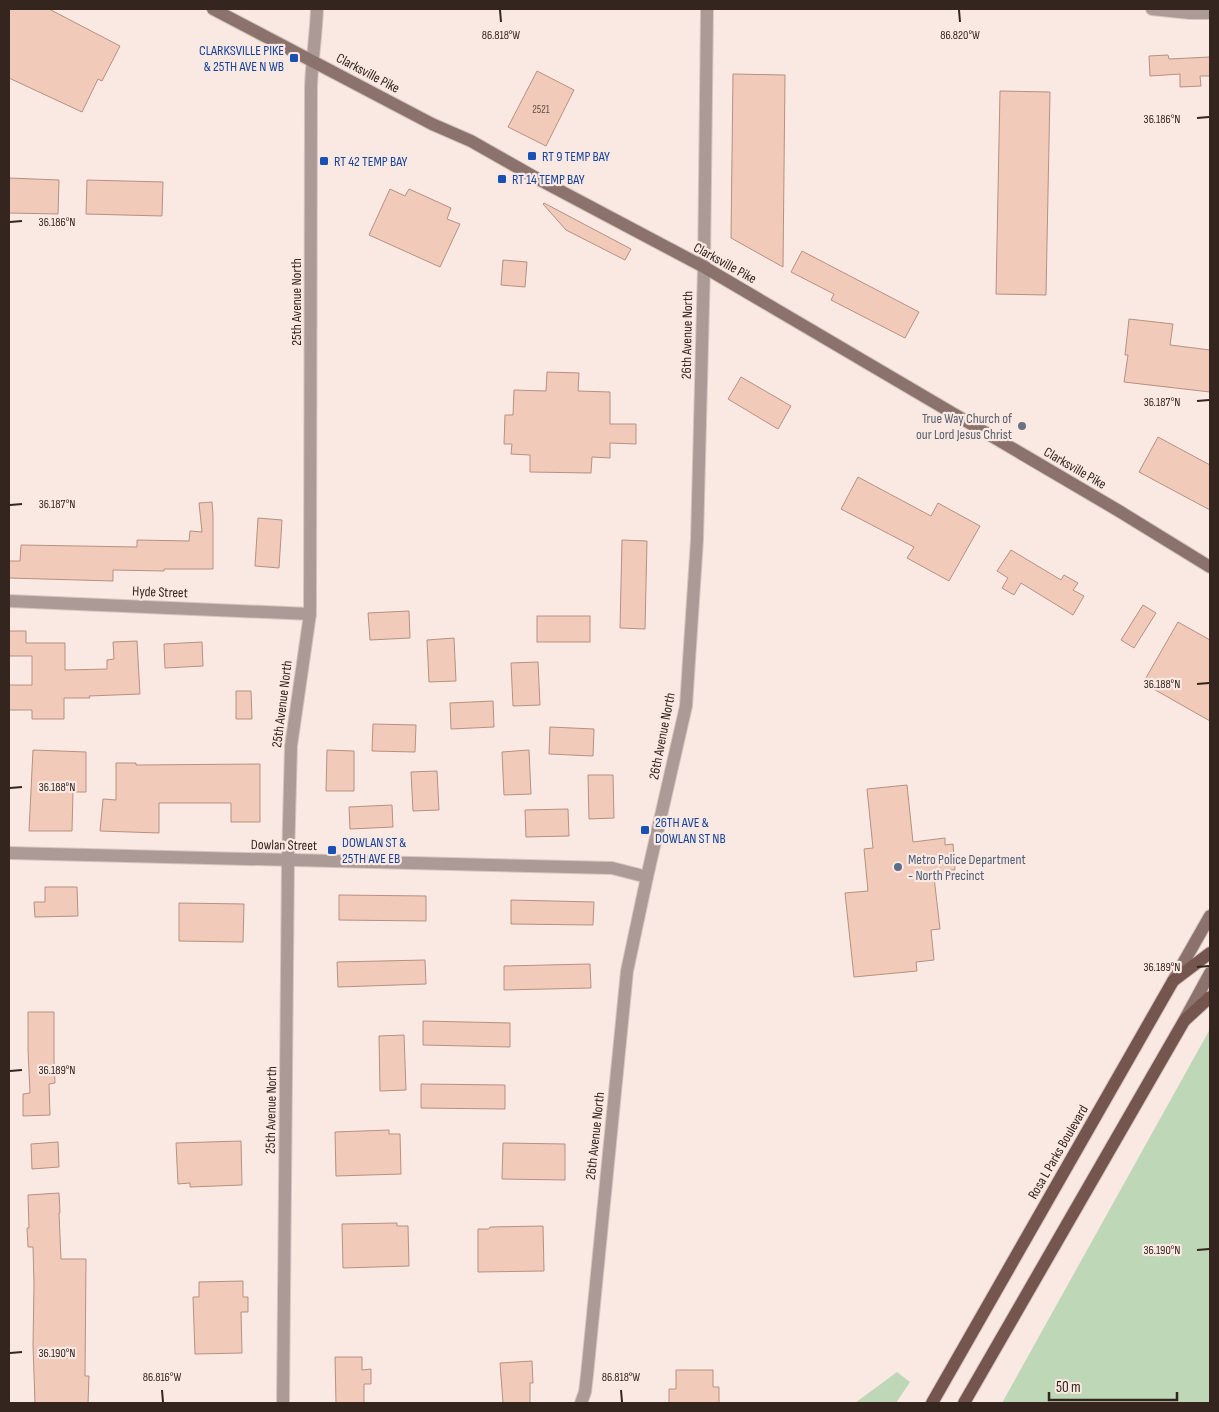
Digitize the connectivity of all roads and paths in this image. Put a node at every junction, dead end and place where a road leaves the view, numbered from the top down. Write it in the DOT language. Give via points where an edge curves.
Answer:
graph roads {
  1 [pos="213,9"];
  2 [pos="317,9"];
  3 [pos="708,9"];
  4 [pos="1152,9"];
  5 [pos="1210,13"];
  6 [pos="312,60"];
  7 [pos="704,267"];
  8 [pos="1210,567"];
  9 [pos="9,601"];
  10 [pos="310,614"];
  11 [pos="9,854"];
  12 [pos="288,860"];
  13 [pos="647,877"];
  14 [pos="1210,916"];
  15 [pos="1210,953"];
  16 [pos="1210,973"];
  17 [pos="1172,981"];
  18 [pos="1210,996"];
  19 [pos="1184,1021"];
  20 [pos="283,1403"];
  21 [pos="581,1403"];
  22 [pos="932,1403"];
  23 [pos="964,1403"];
  1 -- 6 [label="main road, Clarksville Pike"];
  2 -- 6 [label="street, 25th Avenue North"];
  3 -- 7 [label="street, 26th Avenue North"];
  4 -- 5 [label="street"];
  6 -- 7 [label="main road, Clarksville Pike"];
  6 -- 10 [label="street, 25th Avenue North"];
  7 -- 8 [label="main road, Clarksville Pike"];
  7 -- 13 [label="street, 26th Avenue North" via="697,540 686,706"];
  9 -- 10 [label="street, Hyde Street"];
  10 -- 12 [label="street, 25th Avenue North" via="291,739"];
  11 -- 12 [label="street, Dowlan Street"];
  12 -- 13 [label="street, Dowlan Street" via="612,868"];
  12 -- 20 [label="street, 25th Avenue North"];
  13 -- 21 [label="street, 26th Avenue North" via="627,971 585,1392"];
  14 -- 17 [label="main road, Rosa L Parks Boulevard"];
  15 -- 17 [label="main road"];
  16 -- 19 [label="main road"];
  17 -- 22 [label="main road, Rosa L Parks Boulevard"];
  18 -- 19 [label="main road"];
  19 -- 23 [label="main road"];
}
